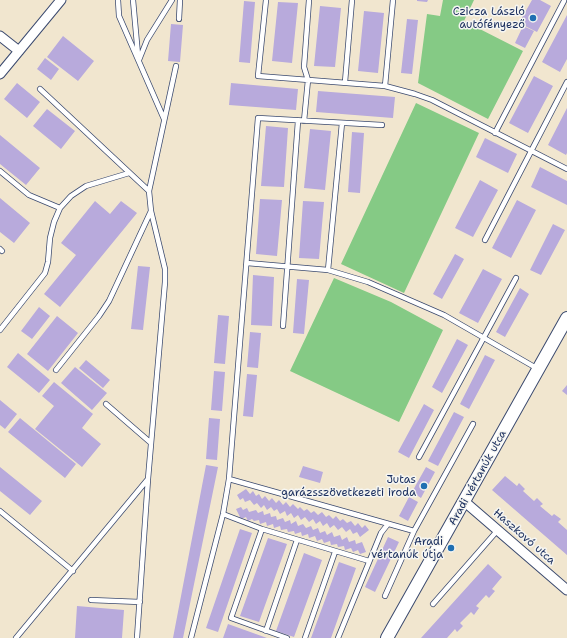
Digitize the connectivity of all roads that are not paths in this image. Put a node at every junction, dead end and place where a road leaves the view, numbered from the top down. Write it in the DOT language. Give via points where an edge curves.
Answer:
graph roads {
  1 [pos="61,0"];
  2 [pos="118,0"];
  3 [pos="133,0"];
  4 [pos="172,0"];
  5 [pos="180,0"];
  6 [pos="266,0"];
  7 [pos="309,0"];
  8 [pos="352,0"];
  9 [pos="393,0"];
  10 [pos="564,1"];
  11 [pos="179,19"];
  12 [pos="0,36"];
  13 [pos="19,51"];
  14 [pos="139,60"];
  15 [pos="176,66"];
  16 [pos="0,74"];
  17 [pos="308,80"];
  18 [pos="345,82"];
  19 [pos="567,82"];
  20 [pos="385,86"];
  21 [pos="40,89"];
  22 [pos="165,119"];
  23 [pos="298,121"];
  24 [pos="304,121"];
  25 [pos="342,123"];
  26 [pos="382,125"];
  27 [pos="495,133"];
  28 [pos="531,151"];
  29 [pos="567,169"];
  30 [pos="0,171"];
  31 [pos="129,172"];
  32 [pos="149,192"];
  33 [pos="60,208"];
  34 [pos="151,210"];
  35 [pos="485,240"];
  36 [pos="247,263"];
  37 [pos="288,267"];
  38 [pos="328,270"];
  39 [pos="516,278"];
  40 [pos="567,318"];
  41 [pos="283,326"];
  42 [pos="0,330"];
  43 [pos="484,338"];
  44 [pos="56,370"];
  45 [pos="538,370"];
  46 [pos="106,404"];
  47 [pos="473,424"];
  48 [pos="151,443"];
  49 [pos="419,457"];
  50 [pos="148,479"];
  51 [pos="229,479"];
  52 [pos="464,502"];
  53 [pos="0,511"];
  54 [pos="223,514"];
  55 [pos="388,524"];
  56 [pos="262,530"];
  57 [pos="497,530"];
  58 [pos="414,531"];
  59 [pos="297,540"];
  60 [pos="335,552"];
  61 [pos="369,561"];
  62 [pos="73,571"];
  63 [pos="567,590"];
  64 [pos="385,596"];
  65 [pos="91,600"];
  66 [pos="140,602"];
  67 [pos="433,604"];
  68 [pos="266,631"];
  69 [pos="16,638"];
  70 [pos="137,638"];
  71 [pos="190,638"];
  72 [pos="287,638"];
  73 [pos="305,638"];
  74 [pos="338,638"];
  75 [pos="387,638"];
  1 -- 13 [label="street"];
  2 -- 14 [label="lane" via="119,16"];
  3 -- 14 [label="lane"];
  4 -- 14 [label="lane" via="147,40"];
  5 -- 11 [label="lane"];
  6 -- 17 [label="lane" via="258,76"];
  7 -- 17 [label="lane" via="304,67"];
  8 -- 18 [label="lane"];
  9 -- 20 [label="lane"];
  10 -- 27 [label="lane"];
  12 -- 13 [label="street"];
  13 -- 16 [label="street"];
  14 -- 22 [label="lane"];
  15 -- 22 [label="lane"];
  17 -- 18 [label="lane"];
  17 -- 24 [label="lane"];
  18 -- 20 [label="lane"];
  19 -- 28 [label="lane"];
  20 -- 27 [label="lane" via="432,100"];
  21 -- 31 [label="lane"];
  22 -- 32 [label="lane"];
  23 -- 24 [label="lane"];
  23 -- 36 [label="lane" via="258,118"];
  23 -- 37 [label="lane"];
  24 -- 25 [label="lane"];
  25 -- 26 [label="lane"];
  25 -- 38 [label="lane"];
  27 -- 28 [label="lane"];
  28 -- 29 [label="lane"];
  28 -- 35 [label="lane"];
  30 -- 33 [label="lane" via="29,195"];
  31 -- 32 [label="lane"];
  31 -- 33 [label="lane" via="86,186 71,196"];
  32 -- 34 [label="lane"];
  33 -- 42 [label="lane" via="50,238 45,273"];
  34 -- 44 [label="lane" via="110,300"];
  34 -- 48 [label="lane" via="165,269"];
  36 -- 37 [label="lane"];
  36 -- 51 [label="lane"];
  37 -- 38 [label="lane"];
  37 -- 41 [label="lane"];
  38 -- 43 [label="lane" via="368,282 444,315"];
  39 -- 43 [label="lane"];
  40 -- 45 [label="street, Aradi vértanúk utca"];
  43 -- 45 [label="lane"];
  43 -- 49 [label="lane"];
  45 -- 52 [label="street, Aradi vértanúk utca"];
  46 -- 48 [label="lane"];
  47 -- 58 [label="lane"];
  48 -- 50 [label="lane"];
  50 -- 62 [label="lane"];
  50 -- 66 [label="lane"];
  51 -- 54 [label="lane"];
  51 -- 55 [label="lane"];
  52 -- 57 [label="street, Haszkovó utca"];
  52 -- 75 [label="street, Aradi vértanúk utca"];
  53 -- 62 [label="lane"];
  54 -- 56 [label="lane"];
  54 -- 71 [label="lane"];
  55 -- 58 [label="lane"];
  55 -- 61 [label="lane" via="381,533"];
  56 -- 59 [label="lane"];
  56 -- 68 [label="lane" via="231,618"];
  57 -- 63 [label="street, Haszkovó utca"];
  57 -- 67 [label="lane"];
  58 -- 64 [label="lane"];
  59 -- 60 [label="lane"];
  59 -- 68 [label="lane"];
  60 -- 61 [label="lane"];
  60 -- 73 [label="lane"];
  61 -- 74 [label="lane"];
  62 -- 69 [label="lane"];
  65 -- 66 [label="lane"];
  66 -- 70 [label="lane"];
  68 -- 72 [label="lane"];
}
